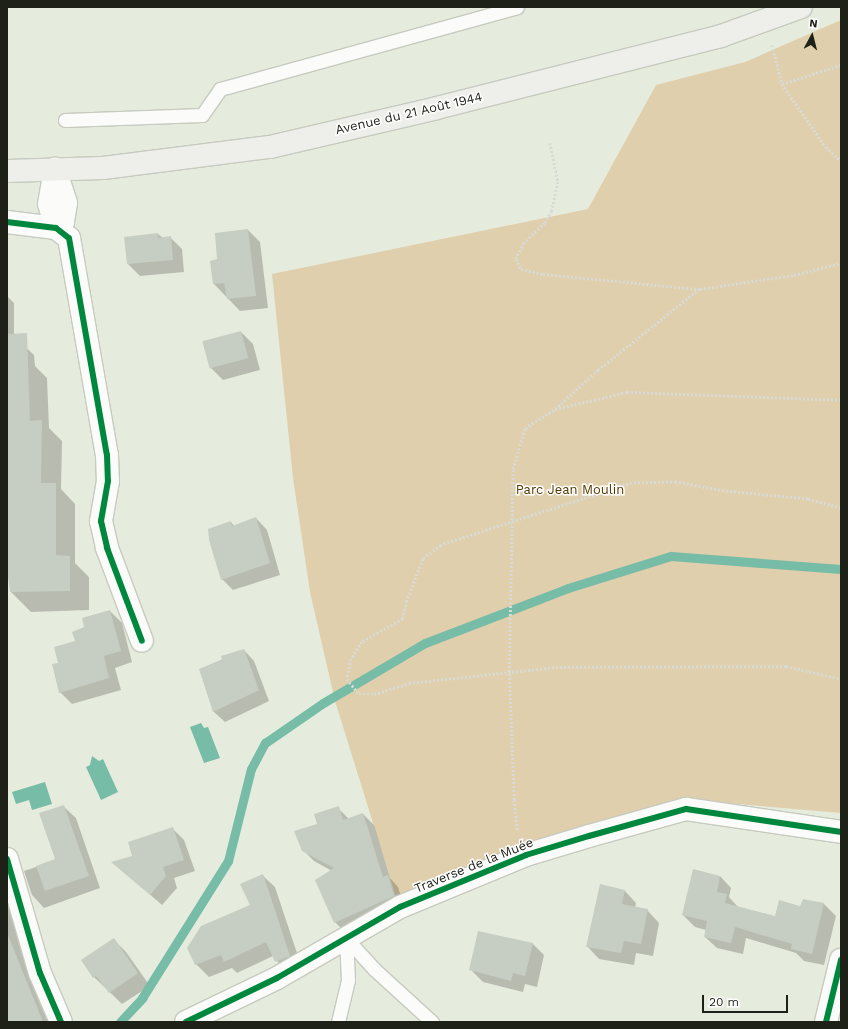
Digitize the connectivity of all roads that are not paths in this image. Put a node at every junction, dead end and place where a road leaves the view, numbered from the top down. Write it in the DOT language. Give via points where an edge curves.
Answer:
graph roads {
  1 [pos="517,7"];
  2 [pos="801,7"];
  3 [pos="64,120"];
  4 [pos="55,169"];
  5 [pos="7,171"];
  6 [pos="7,222"];
  7 [pos="56,228"];
  8 [pos="142,640"];
  9 [pos="841,832"];
  10 [pos="7,859"];
  11 [pos="346,938"];
  12 [pos="841,960"];
  13 [pos="60,1022"];
  14 [pos="186,1022"];
  15 [pos="338,1022"];
  16 [pos="432,1022"];
  17 [pos="826,1022"];
  1 -- 3 [label="lane" via="220,89 202,115"];
  2 -- 4 [label="main road, Avenue du 21 Août 1944" via="721,36 437,108 270,147 103,168"];
  4 -- 5 [label="main road, Avenue du 21 Août 1944"];
  4 -- 7 [label="street" via="49,204"];
  6 -- 7 [label="street"];
  7 -- 8 [label="street" via="69,238 72,247 107,455 108,481 101,521 107,548"];
  9 -- 11 [label="street, Traverse de la Muée" via="686,809 526,855 400,907"];
  10 -- 13 [label="street" via="40,972"];
  11 -- 14 [label="street, Traverse de la Muée" via="277,978"];
  11 -- 15 [label="lane" via="348,980"];
  11 -- 16 [label="lane"];
  12 -- 17 [label="street"];
}
